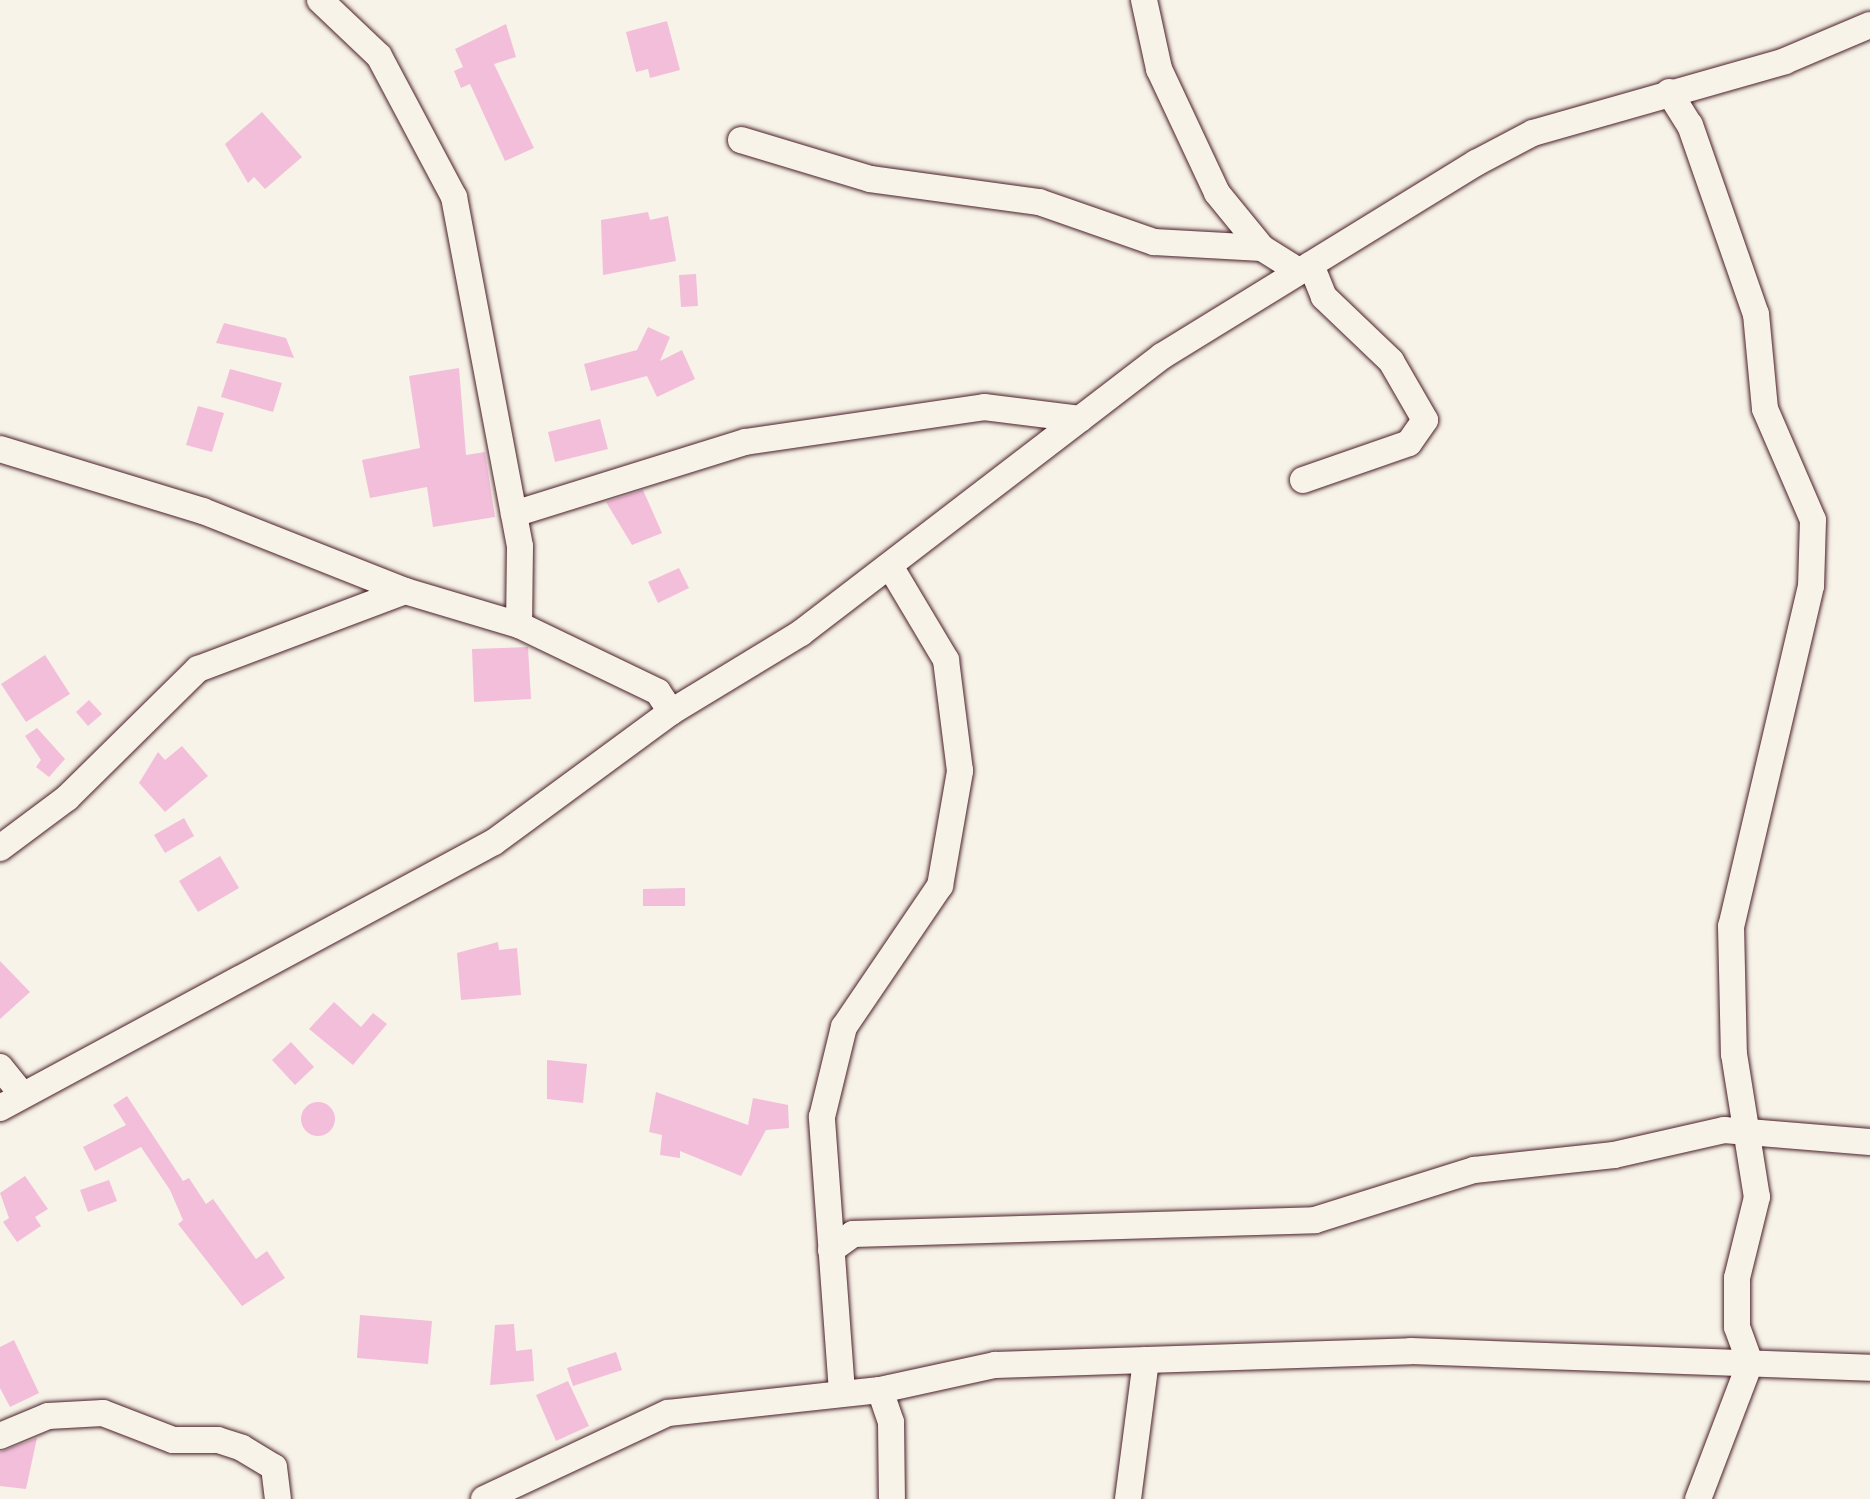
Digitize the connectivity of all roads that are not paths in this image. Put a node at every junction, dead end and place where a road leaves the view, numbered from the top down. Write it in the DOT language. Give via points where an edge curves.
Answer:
graph roads {
  1 [pos="320,0"];
  2 [pos="1144,0"];
  3 [pos="1870,25"];
  4 [pos="1669,92"];
  5 [pos="741,140"];
  6 [pos="1262,248"];
  7 [pos="1304,268"];
  8 [pos="1080,419"];
  9 [pos="0,449"];
  10 [pos="1303,480"];
  11 [pos="514,514"];
  12 [pos="890,566"];
  13 [pos="405,591"];
  14 [pos="519,625"];
  15 [pos="671,712"];
  16 [pos="0,848"];
  17 [pos="0,1067"];
  18 [pos="10,1100"];
  19 [pos="1751,1129"];
  20 [pos="1870,1142"];
  21 [pos="831,1250"];
  22 [pos="1146,1360"];
  23 [pos="1750,1363"];
  24 [pos="1870,1368"];
  25 [pos="880,1390"];
  26 [pos="842,1392"];
  27 [pos="0,1436"];
  28 [pos="278,1499"];
  29 [pos="484,1499"];
  30 [pos="892,1499"];
  31 [pos="1128,1499"];
  32 [pos="1698,1499"];
  1 -- 11 [label="street" via="379,56 454,197"];
  2 -- 6 [label="street" via="1184,131 1217,193"];
  3 -- 4 [label="street" via="1785,61"];
  4 -- 7 [label="street" via="1533,133"];
  4 -- 19 [label="street" via="1690,125 1756,314 1765,409 1813,520 1811,586 1731,926 1734,1054"];
  5 -- 6 [label="street" via="870,179 1039,202 1154,242"];
  6 -- 7 [label="street"];
  7 -- 8 [label="street"];
  7 -- 10 [label="street" via="1324,297 1391,361 1425,420 1409,443"];
  8 -- 11 [label="street" via="984,407 745,442"];
  8 -- 12 [label="street"];
  9 -- 13 [label="street" via="203,511"];
  11 -- 14 [label="street" via="522,573"];
  12 -- 15 [label="street" via="801,633"];
  12 -- 21 [label="street" via="933,632 955,691 957,808 940,886 908,943 866,989 836,1053 822,1117"];
  13 -- 14 [label="street"];
  13 -- 16 [label="street" via="198,669 67,798"];
  14 -- 15 [label="street" via="658,692"];
  15 -- 18 [label="street" via="494,842"];
  17 -- 18 [label="street"];
  19 -- 20 [label="street"];
  19 -- 21 [label="street" via="1541,1167 1474,1170 1315,1220 853,1234"];
  19 -- 23 [label="street" via="1757,1197 1737,1278 1737,1327"];
  21 -- 26 [label="street"];
  22 -- 23 [label="street" via="1411,1351"];
  22 -- 25 [label="street" via="995,1365"];
  22 -- 31 [label="street"];
  23 -- 24 [label="street"];
  23 -- 32 [label="street"];
  25 -- 26 [label="street"];
  25 -- 30 [label="street" via="891,1422"];
  26 -- 29 [label="street" via="668,1413"];
  27 -- 28 [label="street" via="48,1416 103,1413 173,1440 218,1440 242,1448 274,1467"];
}
